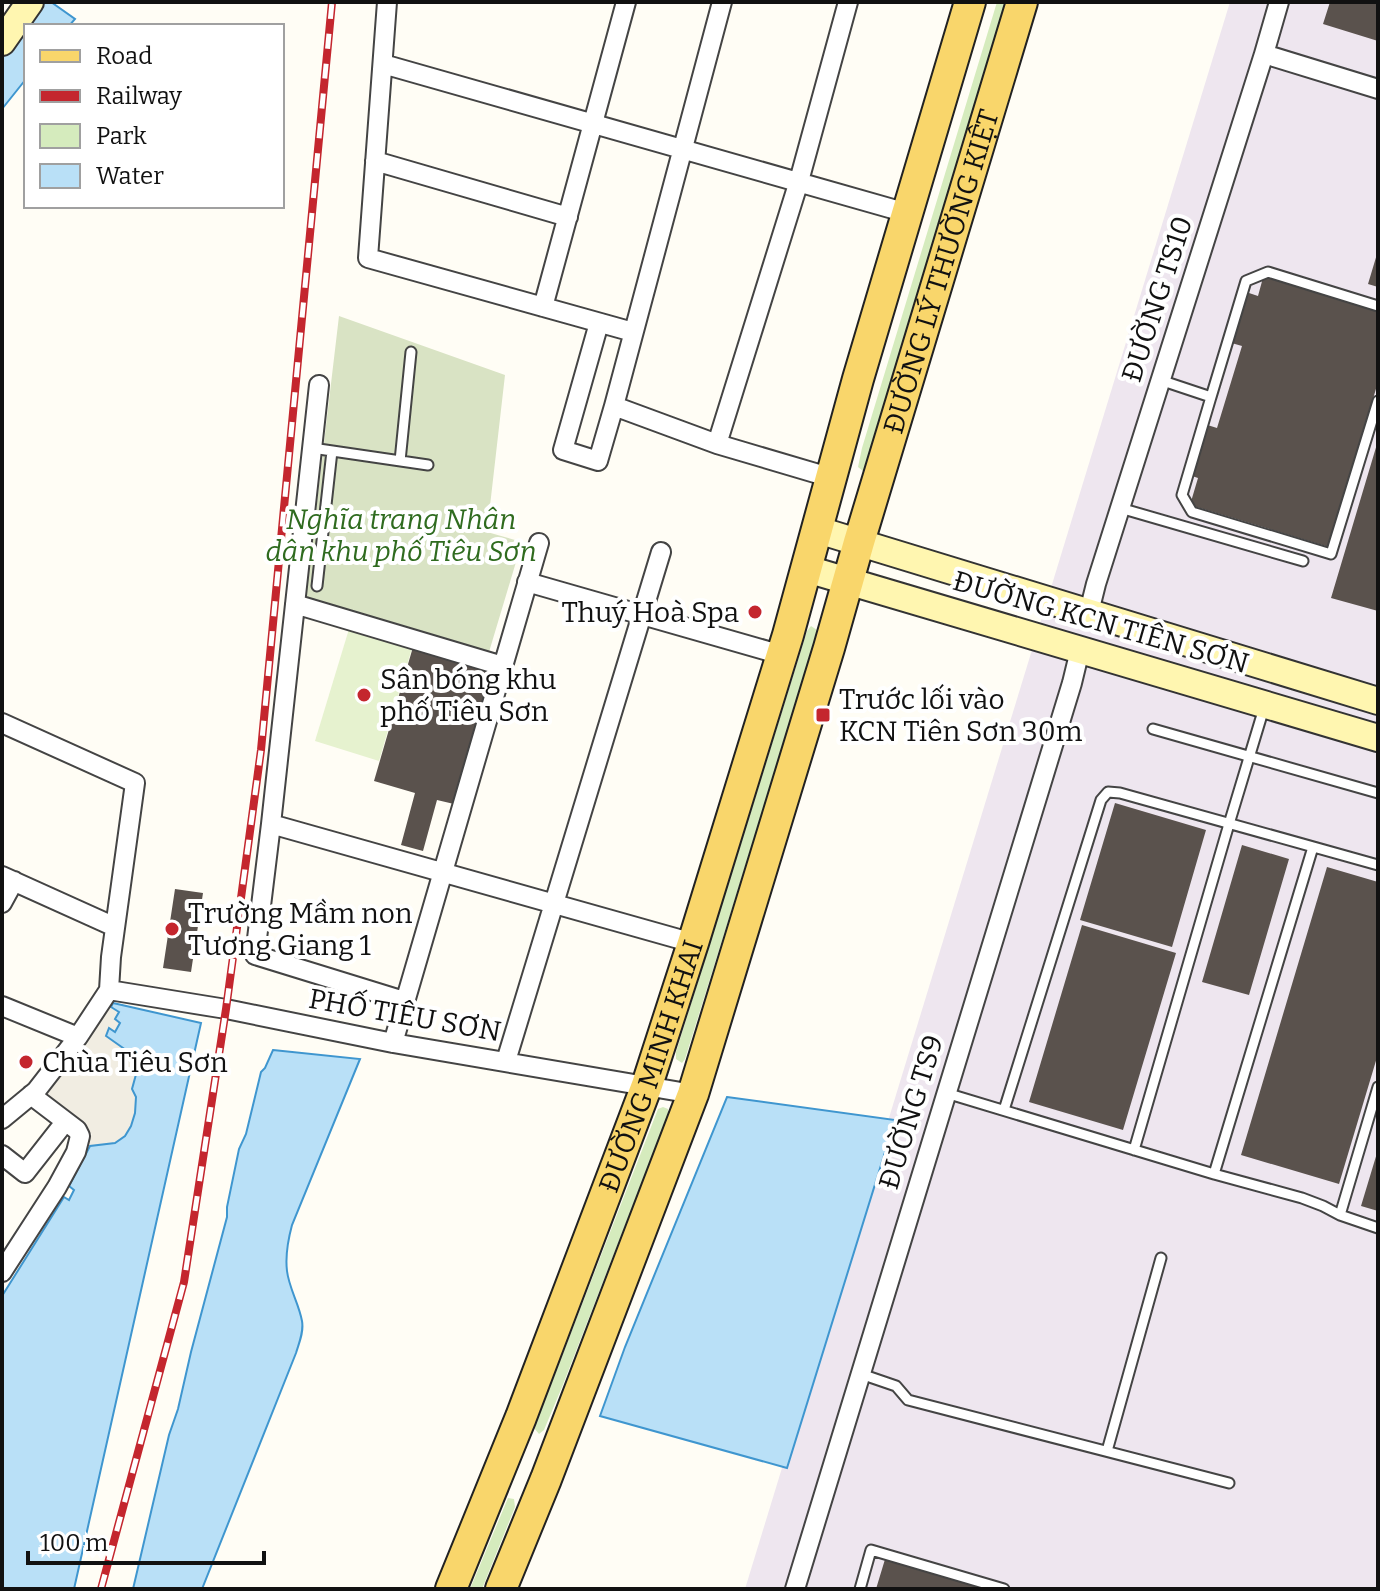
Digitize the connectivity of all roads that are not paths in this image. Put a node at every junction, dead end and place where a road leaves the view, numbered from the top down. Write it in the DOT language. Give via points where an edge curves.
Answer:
graph roads {
  1 [pos="30,2"];
  2 [pos="387,2"];
  3 [pos="626,2"];
  4 [pos="722,2"];
  5 [pos="848,2"];
  6 [pos="970,2"];
  7 [pos="1022,2"];
  8 [pos="1279,2"];
  9 [pos="2,42"];
  10 [pos="1264,54"];
  11 [pos="383,64"];
  12 [pos="1378,89"];
  13 [pos="593,124"];
  14 [pos="682,149"];
  15 [pos="375,161"];
  16 [pos="799,181"];
  17 [pos="907,213"];
  18 [pos="568,217"];
  19 [pos="1378,306"];
  20 [pos="543,307"];
  21 [pos="599,323"];
  22 [pos="633,332"];
  23 [pos="411,352"];
  24 [pos="1160,380"];
  25 [pos="319,385"];
  26 [pos="1211,397"];
  27 [pos="1378,401"];
  28 [pos="614,406"];
  29 [pos="717,444"];
  30 [pos="312,448"];
  31 [pos="332,451"];
  32 [pos="400,461"];
  33 [pos="428,465"];
  34 [pos="832,478"];
  35 [pos="1120,508"];
  36 [pos="818,530"];
  37 [pos="859,542"];
  38 [pos="539,543"];
  39 [pos="661,552"];
  40 [pos="1303,561"];
  41 [pos="807,569"];
  42 [pos="527,582"];
  43 [pos="848,582"];
  44 [pos="317,586"];
  45 [pos="295,604"];
  46 [pos="1089,612"];
  47 [pos="642,615"];
  48 [pos="1080,650"];
  49 [pos="782,655"];
  50 [pos="503,666"];
  51 [pos="1378,701"];
  52 [pos="1266,703"];
  53 [pos="2,723"];
  54 [pos="1153,729"];
  55 [pos="1378,738"];
  56 [pos="1249,756"];
  57 [pos="1378,793"];
  58 [pos="271,824"];
  59 [pos="1229,824"];
  60 [pos="1313,847"];
  61 [pos="1378,865"];
  62 [pos="442,872"];
  63 [pos="8,879"];
  64 [pos="2,903"];
  65 [pos="553,904"];
  66 [pos="115,927"];
  67 [pos="693,943"];
  68 [pos="109,990"];
  69 [pos="404,1001"];
  70 [pos="2,1006"];
  71 [pos="78,1037"];
  72 [pos="393,1043"];
  73 [pos="506,1061"];
  74 [pos="647,1085"];
  75 [pos="1378,1087"];
  76 [pos="946,1093"];
  77 [pos="693,1094"];
  78 [pos="31,1095"];
  79 [pos="1004,1110"];
  80 [pos="2,1119"];
  81 [pos="65,1122"];
  82 [pos="1134,1150"];
  83 [pos="2,1155"];
  84 [pos="1214,1174"];
  85 [pos="1340,1215"];
  86 [pos="1378,1228"];
  87 [pos="1161,1258"];
  88 [pos="2,1272"];
  89 [pos="861,1374"];
  90 [pos="1107,1451"];
  91 [pos="504,1461"];
  92 [pos="546,1479"];
  93 [pos="1229,1483"];
  94 [pos="451,1589"];
  95 [pos="501,1589"];
  96 [pos="795,1589"];
  97 [pos="860,1589"];
  98 [pos="1004,1589"];
  1 -- 9 [label="main road"];
  2 -- 11 [label="street"];
  3 -- 13 [label="street"];
  4 -- 14 [label="street"];
  5 -- 16 [label="street"];
  6 -- 17 [label="main road, ĐƯỜNG LÝ THƯỜNG KIỆT"];
  7 -- 37 [label="main road, ĐƯỜNG LÝ THƯỜNG KIỆT"];
  8 -- 10 [label="street, ĐƯỜNG TS10"];
  10 -- 12 [label="street"];
  10 -- 24 [label="street, ĐƯỜNG TS10"];
  11 -- 13 [label="street"];
  11 -- 15 [label="street"];
  13 -- 14 [label="street"];
  13 -- 18 [label="street"];
  14 -- 16 [label="street"];
  14 -- 22 [label="street"];
  15 -- 18 [label="street"];
  15 -- 20 [label="street" via="368,258"];
  16 -- 17 [label="street"];
  16 -- 29 [label="street"];
  17 -- 34 [label="main road, ĐƯỜNG LÝ THƯỜNG KIỆT"];
  18 -- 20 [label="street"];
  19 -- 26 [label="lane" via="1268,272 1246,281"];
  20 -- 21 [label="street"];
  21 -- 22 [label="street"];
  21 -- 28 [label="street" via="563,450 598,461"];
  22 -- 28 [label="street"];
  23 -- 32 [label="lane"];
  24 -- 26 [label="lane"];
  24 -- 35 [label="street, ĐƯỜNG TS10"];
  25 -- 30 [label="street"];
  26 -- 27 [label="lane" via="1182,495 1192,512 1331,554"];
  28 -- 29 [label="street"];
  29 -- 34 [label="street"];
  30 -- 31 [label="lane"];
  30 -- 45 [label="street"];
  31 -- 32 [label="lane"];
  31 -- 44 [label="lane"];
  32 -- 33 [label="lane"];
  34 -- 36 [label="main road, ĐƯỜNG LÝ THƯỜNG KIỆT"];
  35 -- 40 [label="lane"];
  35 -- 46 [label="street, ĐƯỜNG TS10"];
  36 -- 37 [label="main road, ĐƯỜNG KCN TIÊN SƠN"];
  36 -- 41 [label="main road, ĐƯỜNG MINH KHAI"];
  37 -- 43 [label="main road, ĐƯỜNG MINH KHAI"];
  37 -- 46 [label="main road, ĐƯỜNG KCN TIÊN SƠN"];
  38 -- 42 [label="street"];
  39 -- 47 [label="street"];
  41 -- 43 [label="main road, ĐƯỜNG KCN TIÊN SƠN"];
  41 -- 49 [label="main road, ĐƯỜNG MINH KHAI"];
  42 -- 47 [label="street"];
  42 -- 50 [label="street"];
  43 -- 48 [label="main road, ĐƯỜNG KCN TIÊN SƠN"];
  43 -- 77 [label="main road, ĐƯỜNG MINH KHAI"];
  45 -- 50 [label="street"];
  45 -- 58 [label="street"];
  46 -- 48 [label="main road"];
  46 -- 51 [label="main road, ĐƯỜNG KCN TIÊN SƠN"];
  47 -- 49 [label="street"];
  47 -- 65 [label="street"];
  48 -- 52 [label="main road, ĐƯỜNG KCN TIÊN SƠN"];
  48 -- 76 [label="street, ĐƯỜNG TS9"];
  49 -- 67 [label="main road, ĐƯỜNG MINH KHAI"];
  50 -- 62 [label="street"];
  52 -- 55 [label="main road, ĐƯỜNG KCN TIÊN SƠN"];
  52 -- 56 [label="lane"];
  53 -- 66 [label="street" via="135,783"];
  54 -- 56 [label="lane"];
  56 -- 57 [label="lane"];
  56 -- 59 [label="lane"];
  58 -- 62 [label="street"];
  58 -- 69 [label="street" via="255,955"];
  59 -- 60 [label="lane"];
  59 -- 79 [label="lane" via="1112,792 1104,795"];
  59 -- 82 [label="lane"];
  60 -- 61 [label="lane"];
  60 -- 84 [label="lane"];
  62 -- 65 [label="street"];
  62 -- 69 [label="street"];
  63 -- 64 [label="street"];
  63 -- 66 [label="street"];
  65 -- 67 [label="street"];
  65 -- 73 [label="street"];
  66 -- 68 [label="street"];
  67 -- 74 [label="main road, ĐƯỜNG MINH KHAI"];
  68 -- 71 [label="street"];
  68 -- 72 [label="street, PHỐ TIÊU SƠN"];
  69 -- 72 [label="street"];
  70 -- 71 [label="street"];
  71 -- 78 [label="street"];
  72 -- 73 [label="street, PHỐ TIÊU SƠN"];
  73 -- 74 [label="street, PHỐ TIÊU SƠN"];
  74 -- 77 [label="street, PHỐ TIÊU SƠN"];
  74 -- 91 [label="main road, ĐƯỜNG MINH KHAI"];
  75 -- 85 [label="lane"];
  76 -- 79 [label="lane"];
  76 -- 89 [label="street, ĐƯỜNG TS9"];
  77 -- 92 [label="main road, ĐƯỜNG MINH KHAI"];
  78 -- 80 [label="street"];
  78 -- 81 [label="street"];
  79 -- 82 [label="lane"];
  81 -- 83 [label="street" via="25,1173"];
  81 -- 88 [label="street" via="79,1133 76,1152"];
  82 -- 84 [label="lane"];
  84 -- 85 [label="lane" via="1302,1198"];
  85 -- 86 [label="lane"];
  87 -- 90 [label="lane"];
  89 -- 90 [label="lane" via="896,1386 908,1400"];
  89 -- 96 [label="street, ĐƯỜNG TS9"];
  90 -- 93 [label="lane"];
  91 -- 92 [label="main road"];
  91 -- 94 [label="main road, ĐƯỜNG MINH KHAI"];
  92 -- 95 [label="main road, ĐƯỜNG MINH KHAI"];
  97 -- 98 [label="lane" via="871,1550"];
}
